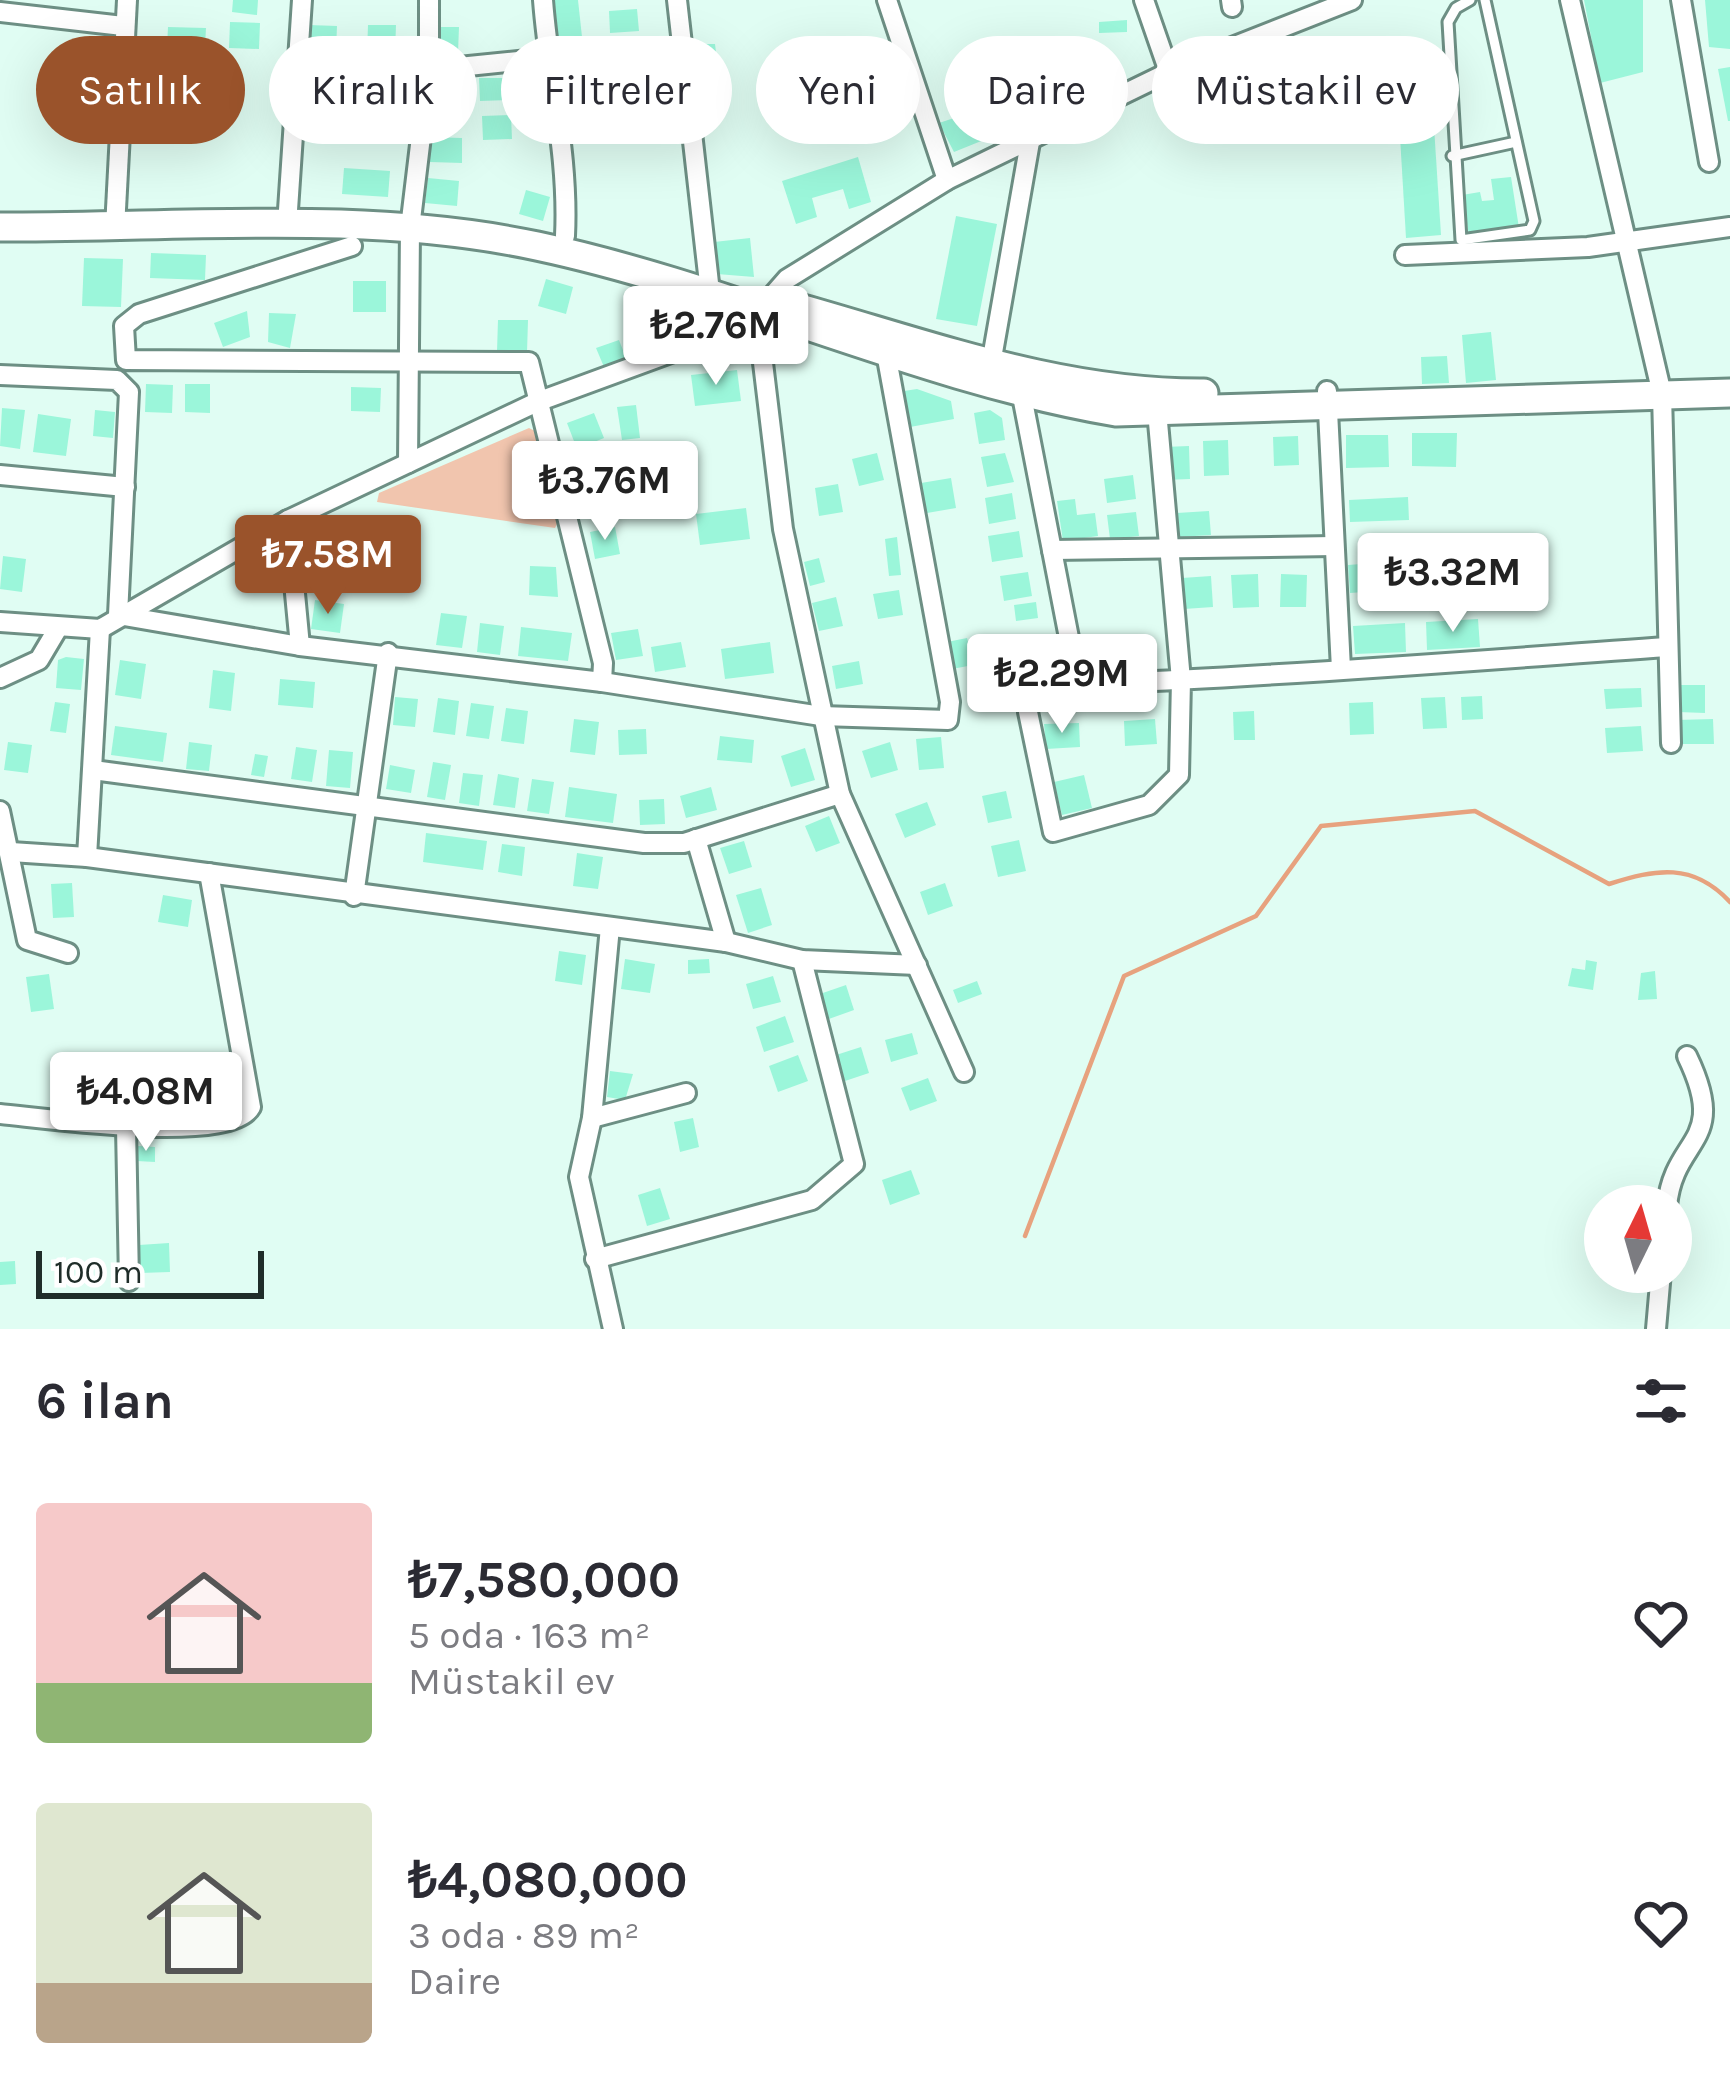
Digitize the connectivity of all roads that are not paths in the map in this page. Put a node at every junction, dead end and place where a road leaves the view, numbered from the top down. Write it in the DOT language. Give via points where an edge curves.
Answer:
graph roads {
  1 [pos="127,0"];
  2 [pos="302,0"];
  3 [pos="429,0"];
  4 [pos="543,0"];
  5 [pos="677,0"];
  6 [pos="887,0"];
  7 [pos="1144,0"];
  8 [pos="1352,0"];
  9 [pos="1470,0"];
  10 [pos="1485,0"];
  11 [pos="1570,0"];
  12 [pos="1682,0"];
  13 [pos="0,12"];
  14 [pos="123,26"];
  15 [pos="300,36"];
  16 [pos="429,36"];
  17 [pos="546,36"];
  18 [pos="1156,36"];
  19 [pos="1260,36"];
  20 [pos="1516,142"];
  21 [pos="292,144"];
  22 [pos="421,144"];
  23 [pos="564,144"];
  24 [pos="1026,144"];
  25 [pos="1030,144"];
  26 [pos="1452,155"];
  27 [pos="1709,162"];
  28 [pos="947,180"];
  29 [pos="0,210"];
  30 [pos="286,217"];
  31 [pos="115,220"];
  32 [pos="412,221"];
  33 [pos="0,227"];
  34 [pos="1730,227"];
  35 [pos="566,236"];
  36 [pos="1628,243"];
  37 [pos="352,246"];
  38 [pos="1405,254"];
  39 [pos="709,284"];
  40 [pos="761,306"];
  41 [pos="886,353"];
  42 [pos="410,358"];
  43 [pos="126,361"];
  44 [pos="991,364"];
  45 [pos="0,375"];
  46 [pos="1730,377"];
  47 [pos="117,380"];
  48 [pos="1661,387"];
  49 [pos="1730,393"];
  50 [pos="1022,396"];
  51 [pos="1329,400"];
  52 [pos="537,402"];
  53 [pos="1157,411"];
  54 [pos="408,464"];
  55 [pos="0,475"];
  56 [pos="125,487"];
  57 [pos="288,520"];
  58 [pos="1334,546"];
  59 [pos="1052,550"];
  60 [pos="1170,550"];
  61 [pos="118,615"];
  62 [pos="0,622"];
  63 [pos="58,628"];
  64 [pos="100,629"];
  65 [pos="300,646"];
  66 [pos="1667,647"];
  67 [pos="388,653"];
  68 [pos="1341,669"];
  69 [pos="0,678"];
  70 [pos="1181,680"];
  71 [pos="602,682"];
  72 [pos="1078,684"];
  73 [pos="821,716"];
  74 [pos="1671,743"];
  75 [pos="92,770"];
  76 [pos="840,794"];
  77 [pos="364,806"];
  78 [pos="0,811"];
  79 [pos="696,839"];
  80 [pos="11,852"];
  81 [pos="87,857"];
  82 [pos="209,873"];
  83 [pos="355,896"];
  84 [pos="610,927"];
  85 [pos="726,942"];
  86 [pos="68,953"];
  87 [pos="802,959"];
  88 [pos="916,965"];
  89 [pos="1687,1056"];
  90 [pos="964,1072"];
  91 [pos="686,1093"];
  92 [pos="0,1114"];
  93 [pos="592,1118"];
  94 [pos="126,1127"];
  95 [pos="1670,1185"];
  96 [pos="595,1258"];
  97 [pos="130,1281"];
  98 [pos="1659,1293"];
  99 [pos="613,1329"];
  100 [pos="1656,1329"];
  1 -- 14 [label="street"];
  2 -- 15 [label="street"];
  3 -- 16 [label="street"];
  4 -- 17 [label="street"];
  5 -- 39 [label="street"];
  6 -- 28 [label="street"];
  7 -- 18 [label="street"];
  8 -- 19 [label="street"];
  9 -- 26 [label="lane" via="1448,22"];
  10 -- 20 [label="lane"];
  11 -- 36 [label="street"];
  12 -- 27 [label="street"];
  13 -- 14 [label="street"];
  14 -- 31 [label="street"];
  20 -- 26 [label="lane"];
  20 -- 26 [label="lane" via="1530,230 1461,240"];
  21 -- 30 [label="street"];
  22 -- 32 [label="street"];
  23 -- 35 [label="street"];
  24 -- 28 [label="street"];
  25 -- 44 [label="street"];
  28 -- 40 [label="street"];
  29 -- 31 [label="main road"];
  30 -- 31 [label="main road"];
  30 -- 32 [label="main road"];
  31 -- 33 [label="main road"];
  32 -- 35 [label="main road"];
  32 -- 40 [label="main road" via="541,246"];
  32 -- 42 [label="street"];
  34 -- 36 [label="street"];
  35 -- 39 [label="main road"];
  36 -- 38 [label="street"];
  36 -- 48 [label="street"];
  37 -- 43 [label="street" via="139,314 124,326"];
  39 -- 40 [label="main road"];
  40 -- 41 [label="main road"];
  40 -- 44 [label="main road"];
  40 -- 52 [label="street" via="695,344"];
  40 -- 73 [label="street" via="783,530"];
  41 -- 50 [label="main road"];
  41 -- 73 [label="street" via="948,720"];
  42 -- 43 [label="street"];
  42 -- 52 [label="street" via="530,362"];
  42 -- 54 [label="street"];
  43 -- 47 [label="street"];
  44 -- 51 [label="main road" via="1106,390"];
  45 -- 47 [label="street"];
  46 -- 48 [label="main road"];
  47 -- 56 [label="street" via="129,392"];
  48 -- 49 [label="main road"];
  48 -- 51 [label="main road"];
  48 -- 66 [label="street"];
  50 -- 53 [label="main road"];
  50 -- 59 [label="street"];
  51 -- 53 [label="main road"];
  51 -- 58 [label="street"];
  52 -- 54 [label="street"];
  52 -- 71 [label="street"];
  53 -- 60 [label="street"];
  54 -- 57 [label="street"];
  55 -- 56 [label="street"];
  56 -- 61 [label="street"];
  57 -- 61 [label="street"];
  57 -- 65 [label="street"];
  58 -- 60 [label="street"];
  58 -- 68 [label="street"];
  59 -- 60 [label="street"];
  59 -- 72 [label="street"];
  60 -- 70 [label="street"];
  61 -- 64 [label="street"];
  61 -- 65 [label="street"];
  62 -- 63 [label="street"];
  63 -- 64 [label="street"];
  63 -- 69 [label="street" via="39,660"];
  64 -- 75 [label="street"];
  65 -- 67 [label="street"];
  66 -- 68 [label="street"];
  66 -- 74 [label="street"];
  67 -- 71 [label="street"];
  67 -- 77 [label="street"];
  68 -- 70 [label="street"];
  70 -- 72 [label="street"];
  70 -- 72 [label="street" via="1179,775 1149,806 1053,832 1030,700"];
  71 -- 73 [label="street"];
  73 -- 76 [label="street"];
  75 -- 77 [label="street"];
  75 -- 81 [label="street"];
  76 -- 79 [label="street"];
  76 -- 88 [label="street"];
  77 -- 79 [label="street" via="644,843"];
  77 -- 83 [label="street"];
  78 -- 80 [label="street"];
  79 -- 85 [label="street"];
  80 -- 81 [label="street"];
  80 -- 86 [label="street" via="27,940"];
  81 -- 82 [label="street"];
  82 -- 83 [label="street"];
  82 -- 94 [label="street" via="251,1107 229,1124"];
  83 -- 84 [label="street"];
  84 -- 85 [label="street"];
  84 -- 93 [label="street"];
  85 -- 87 [label="street"];
  87 -- 88 [label="street"];
  87 -- 96 [label="street" via="854,1164 812,1200"];
  88 -- 90 [label="street"];
  89 -- 95 [label="street" via="1704,1089 1706,1120"];
  91 -- 93 [label="street"];
  92 -- 94 [label="street"];
  93 -- 96 [label="street" via="579,1177"];
  94 -- 97 [label="street"];
  96 -- 99 [label="street"];
  98 -- 100 [label="street"];
}
